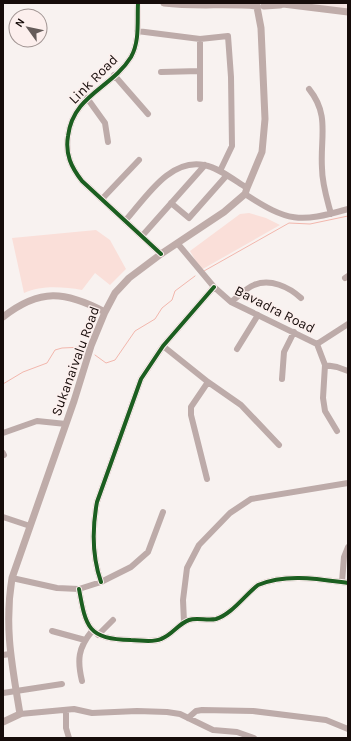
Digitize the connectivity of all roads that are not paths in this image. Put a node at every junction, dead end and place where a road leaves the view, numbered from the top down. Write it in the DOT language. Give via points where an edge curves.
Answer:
graph roads {
  1 [pos="138,3"];
  2 [pos="164,3"];
  3 [pos="275,3"];
  4 [pos="245,4"];
  5 [pos="261,5"];
  6 [pos="288,5"];
  7 [pos="348,12"];
  8 [pos="137,31"];
  9 [pos="200,39"];
  10 [pos="161,72"];
  11 [pos="200,72"];
  12 [pos="114,75"];
  13 [pos="309,89"];
  14 [pos="88,98"];
  15 [pos="200,98"];
  16 [pos="148,114"];
  17 [pos="108,142"];
  18 [pos="139,160"];
  19 [pos="205,165"];
  20 [pos="220,171"];
  21 [pos="226,176"];
  22 [pos="246,191"];
  23 [pos="102,199"];
  24 [pos="171,203"];
  25 [pos="348,209"];
  26 [pos="330,214"];
  27 [pos="125,221"];
  28 [pos="142,236"];
  29 [pos="178,244"];
  30 [pos="161,254"];
  31 [pos="214,287"];
  32 [pos="301,298"];
  33 [pos="231,302"];
  34 [pos="105,312"];
  35 [pos="258,315"];
  36 [pos="3,317"];
  37 [pos="348,324"];
  38 [pos="294,332"];
  39 [pos="317,344"];
  40 [pos="163,346"];
  41 [pos="236,349"];
  42 [pos="325,366"];
  43 [pos="348,371"];
  44 [pos="282,379"];
  45 [pos="208,382"];
  46 [pos="66,424"];
  47 [pos="337,431"];
  48 [pos="3,433"];
  49 [pos="279,445"];
  50 [pos="207,479"];
  51 [pos="348,483"];
  52 [pos="163,512"];
  53 [pos="3,517"];
  54 [pos="30,526"];
  55 [pos="348,547"];
  56 [pos="12,578"];
  57 [pos="101,582"];
  58 [pos="345,582"];
  59 [pos="79,589"];
  60 [pos="6,593"];
  61 [pos="113,620"];
  62 [pos="184,622"];
  63 [pos="5,625"];
  64 [pos="52,631"];
  65 [pos="92,631"];
  66 [pos="98,635"];
  67 [pos="85,640"];
  68 [pos="7,655"];
  69 [pos="82,682"];
  70 [pos="62,684"];
  71 [pos="16,690"];
  72 [pos="3,693"];
  73 [pos="66,710"];
  74 [pos="20,714"];
  75 [pos="188,718"];
  76 [pos="3,722"];
  77 [pos="348,729"];
  78 [pos="69,738"];
  79 [pos="254,738"];
  1 -- 8 [label="street, Link Road"];
  2 -- 4 [label="main road" via="186,6"];
  3 -- 6 [label="main road"];
  4 -- 5 [label="main road"];
  5 -- 6 [label="main road"];
  5 -- 22 [label="main road, Sukanaivalu Road" via="264,126 262,152"];
  6 -- 7 [label="main road"];
  8 -- 9 [label="street"];
  8 -- 12 [label="street, Link Road" via="135,47 130,58"];
  9 -- 11 [label="street"];
  9 -- 20 [label="street" via="228,36 232,146"];
  10 -- 11 [label="street"];
  11 -- 15 [label="street"];
  12 -- 14 [label="street, Link Road"];
  12 -- 16 [label="street"];
  13 -- 26 [label="street" via="322,112 322,170"];
  14 -- 17 [label="street" via="105,123"];
  14 -- 23 [label="street, Link Road" via="74,114 66,144 72,167 82,181"];
  18 -- 23 [label="street"];
  19 -- 20 [label="street"];
  19 -- 24 [label="street"];
  19 -- 27 [label="street" via="185,166 170,172"];
  20 -- 21 [label="street"];
  21 -- 22 [label="street"];
  21 -- 24 [label="street" via="188,218"];
  22 -- 26 [label="street" via="264,206 294,218 318,218"];
  22 -- 29 [label="main road, Sukanaivalu Road" via="224,212"];
  23 -- 27 [label="street, Link Road"];
  24 -- 28 [label="street"];
  25 -- 26 [label="street"];
  27 -- 28 [label="street, Link Road"];
  28 -- 30 [label="street, Link Road"];
  29 -- 30 [label="main road, Sukanaivalu Road"];
  29 -- 31 [label="street, Bavadra Road"];
  30 -- 34 [label="main road, Sukanaivalu Road" via="128,278 115,293"];
  31 -- 33 [label="street, Bavadra Road"];
  31 -- 40 [label="street"];
  32 -- 33 [label="street" via="285,287 263,282 253,285"];
  33 -- 35 [label="street, Bavadra Road"];
  34 -- 36 [label="main road" via="87,302 67,296 45,296 33,298 19,305"];
  34 -- 46 [label="main road, Sukanaivalu Road" via="91,346"];
  35 -- 38 [label="street, Bavadra Road"];
  35 -- 41 [label="street"];
  37 -- 39 [label="street"];
  38 -- 39 [label="street, Bavadra Road"];
  38 -- 44 [label="street" via="284,352"];
  39 -- 42 [label="street, Bavadra Road"];
  40 -- 45 [label="street"];
  40 -- 57 [label="street" via="141,379 99,495 95,517 94,551"];
  42 -- 43 [label="street"];
  42 -- 47 [label="street, Bavadra Road" via="325,411"];
  45 -- 49 [label="street" via="241,405"];
  45 -- 50 [label="street" via="191,407 190,415"];
  46 -- 48 [label="street" via="37,421"];
  46 -- 54 [label="main road, Sukanaivalu Road"];
  51 -- 62 [label="street" via="251,499 230,513 199,545 187,568 183,600"];
  52 -- 57 [label="street" via="148,552 131,567"];
  53 -- 54 [label="street"];
  54 -- 56 [label="main road, Sukanaivalu Road"];
  55 -- 58 [label="street" via="344,557"];
  56 -- 59 [label="street" via="57,588"];
  56 -- 60 [label="main road, Sukanaivalu Road"];
  57 -- 59 [label="street"];
  58 -- 62 [label="street" via="299,578 265,582 258,584 222,616 210,620 194,619"];
  59 -- 65 [label="street" via="84,617"];
  60 -- 63 [label="main road, Sukanaivalu Road"];
  61 -- 66 [label="street"];
  62 -- 66 [label="street" via="168,636 155,640 112,640"];
  63 -- 68 [label="main road, Sukanaivalu Road"];
  64 -- 67 [label="street"];
  65 -- 66 [label="street"];
  65 -- 67 [label="street"];
  67 -- 69 [label="street" via="79,657"];
  68 -- 71 [label="main road, Sukanaivalu Road"];
  70 -- 71 [label="street"];
  71 -- 72 [label="street"];
  71 -- 74 [label="main road, Sukanaivalu Road"];
  73 -- 74 [label="street"];
  73 -- 75 [label="street" via="92,713 167,712"];
  73 -- 78 [label="street"];
  74 -- 76 [label="main road"];
  75 -- 77 [label="street" via="196,711 202,710 253,711 326,720"];
  75 -- 79 [label="street" via="213,730 238,732"];
}
